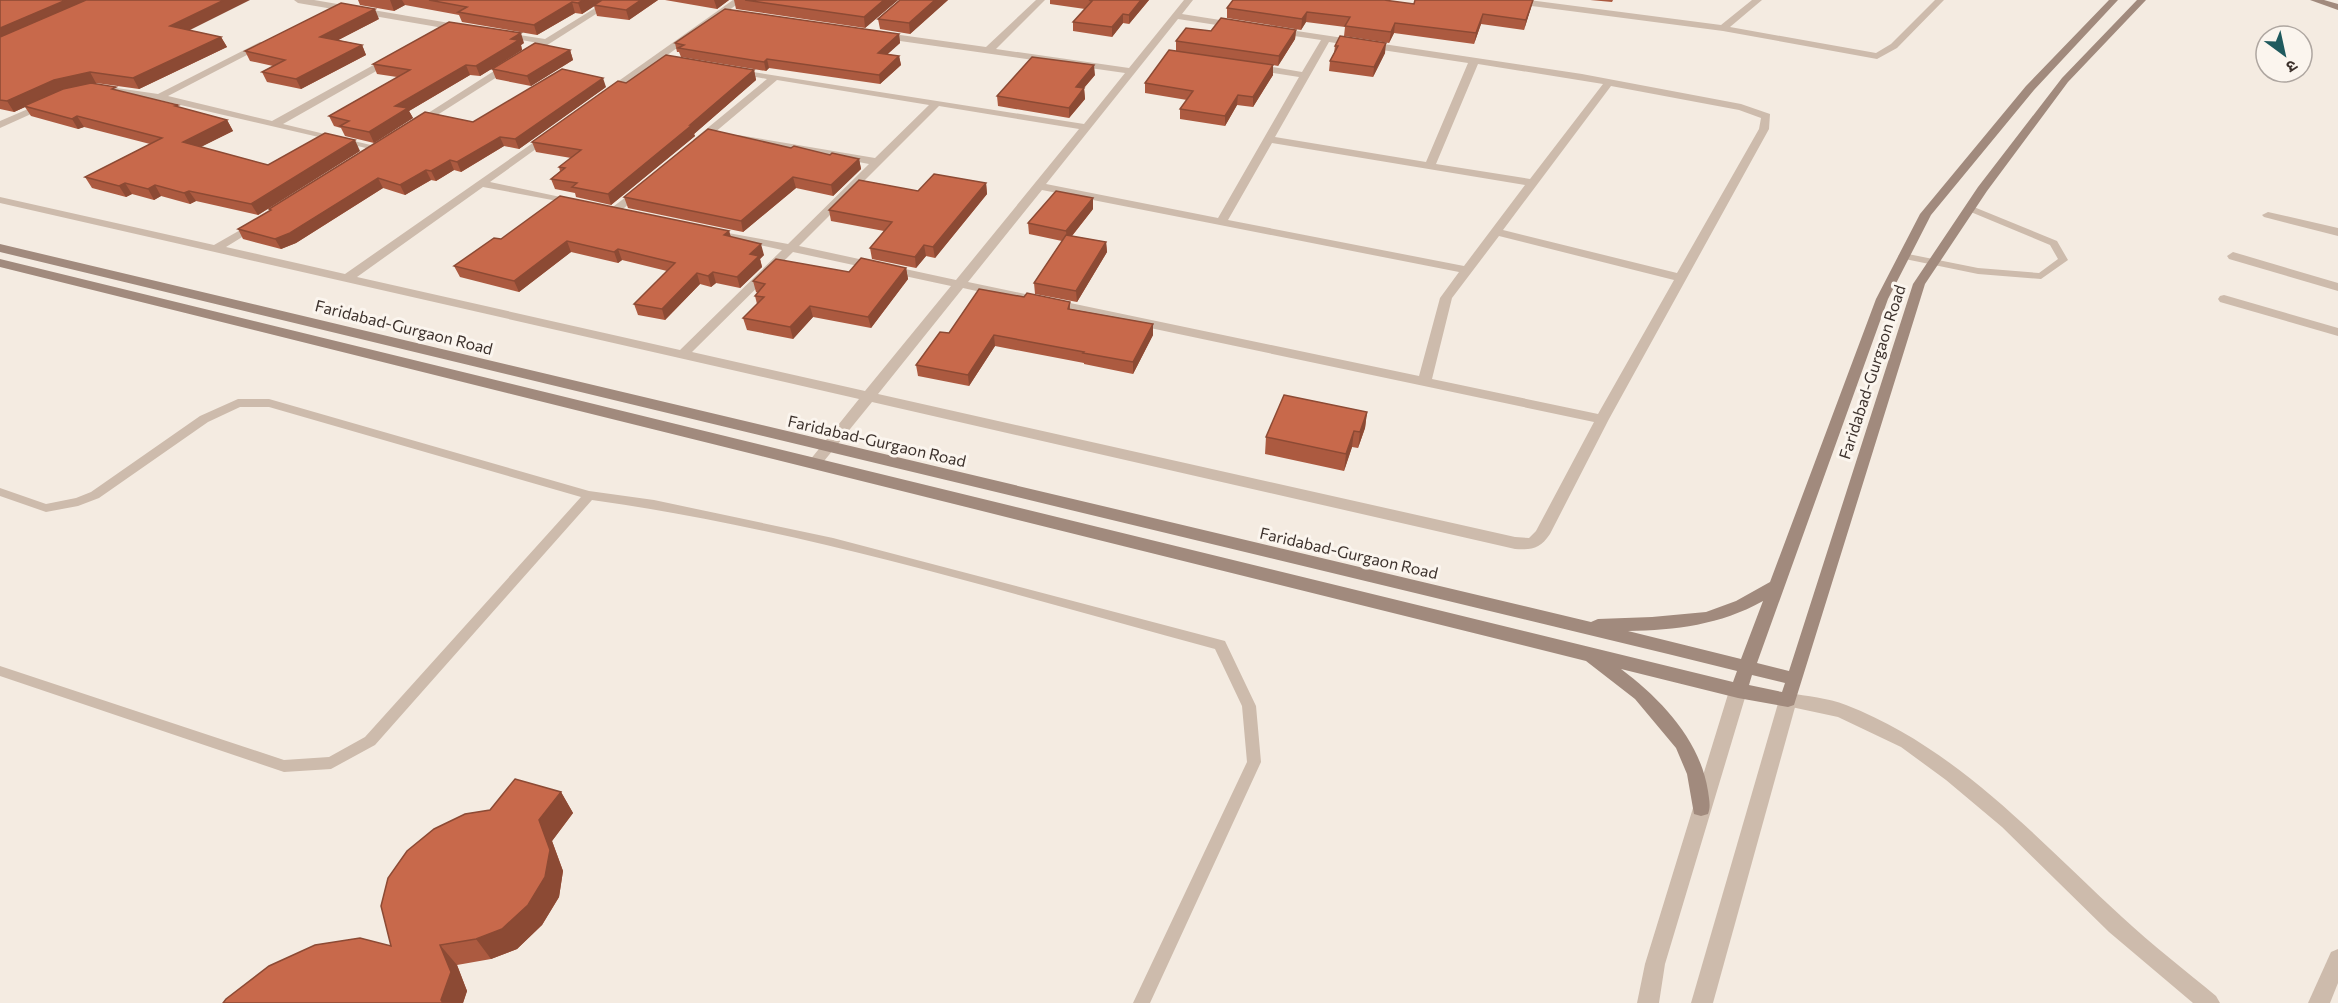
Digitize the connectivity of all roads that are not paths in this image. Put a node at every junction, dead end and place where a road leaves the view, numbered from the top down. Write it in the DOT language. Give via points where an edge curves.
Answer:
graph roads {
  1 [pos="298,0"];
  2 [pos="614,0"];
  3 [pos="739,0"];
  4 [pos="1041,0"];
  5 [pos="1189,0"];
  6 [pos="1509,0"];
  7 [pos="1758,0"];
  8 [pos="1940,0"];
  9 [pos="2114,0"];
  10 [pos="2142,0"];
  11 [pos="2314,0"];
  12 [pos="336,6"];
  13 [pos="2338,7"];
  14 [pos="1176,16"];
  15 [pos="315,17"];
  16 [pos="450,26"];
  17 [pos="875,26"];
  18 [pos="1245,26"];
  19 [pos="1722,28"];
  20 [pos="471,29"];
  21 [pos="1268,30"];
  22 [pos="493,33"];
  23 [pos="429,37"];
  24 [pos="273,38"];
  25 [pos="1326,39"];
  26 [pos="547,42"];
  27 [pos="989,50"];
  28 [pos="398,55"];
  29 [pos="657,58"];
  30 [pos="669,60"];
  31 [pos="1474,61"];
  32 [pos="1249,67"];
  33 [pos="728,69"];
  34 [pos="1132,70"];
  35 [pos="1306,75"];
  36 [pos="775,77"];
  37 [pos="1609,82"];
  38 [pos="89,89"];
  39 [pos="159,97"];
  40 [pos="599,99"];
  41 [pos="56,100"];
  42 [pos="937,103"];
  43 [pos="0,125"];
  44 [pos="273,125"];
  45 [pos="560,127"];
  46 [pos="1086,127"];
  47 [pos="405,130"];
  48 [pos="721,133"];
  49 [pos="1269,139"];
  50 [pos="385,143"];
  51 [pos="692,146"];
  52 [pos="375,149"];
  53 [pos="365,156"];
  54 [pos="877,162"];
  55 [pos="1430,166"];
  56 [pos="649,182"];
  57 [pos="481,183"];
  58 [pos="1533,183"];
  59 [pos="1039,186"];
  60 [pos="0,200"];
  61 [pos="1969,208"];
  62 [pos="2268,215"];
  63 [pos="265,218"];
  64 [pos="1221,222"];
  65 [pos="696,228"];
  66 [pos="1496,232"];
  67 [pos="2338,232"];
  68 [pos="0,248"];
  69 [pos="790,248"];
  70 [pos="215,249"];
  71 [pos="1903,256"];
  72 [pos="2233,256"];
  73 [pos="1935,262"];
  74 [pos="0,263"];
  75 [pos="1467,270"];
  76 [pos="1681,278"];
  77 [pos="346,279"];
  78 [pos="959,284"];
  79 [pos="2338,287"];
  80 [pos="2224,298"];
  81 [pos="2338,332"];
  82 [pos="682,355"];
  83 [pos="1424,382"];
  84 [pos="868,398"];
  85 [pos="1602,420"];
  86 [pos="828,447"];
  87 [pos="815,464"];
  88 [pos="0,492"];
  89 [pos="589,495"];
  90 [pos="1774,587"];
  91 [pos="1574,626"];
  92 [pos="1587,653"];
  93 [pos="1745,668"];
  94 [pos="0,671"];
  95 [pos="1794,679"];
  96 [pos="1738,691"];
  97 [pos="1788,700"];
  98 [pos="1701,808"];
  99 [pos="2338,958"];
  100 [pos="2320,1002"];
  101 [pos="1142,1003"];
  102 [pos="1648,1003"];
  103 [pos="1702,1003"];
  104 [pos="2209,1003"];
  1 -- 12 [label="street"];
  2 -- 26 [label="street"];
  3 -- 29 [label="street" via="727,13"];
  4 -- 27 [label="street"];
  5 -- 14 [label="street"];
  6 -- 19 [label="street"];
  7 -- 19 [label="street"];
  8 -- 19 [label="street" via="1894,46 1877,56"];
  9 -- 71 [label="main road, Faridabad-Gurgaon Road" via="2030,88 1926,214"];
  10 -- 61 [label="main road, Faridabad-Gurgaon Road" via="2065,80"];
  11 -- 13 [label="main road"];
  12 -- 15 [label="street"];
  12 -- 16 [label="street"];
  14 -- 18 [label="street"];
  14 -- 34 [label="street" via="1152,53"];
  16 -- 20 [label="street"];
  16 -- 23 [label="street"];
  17 -- 27 [label="street" via="868,33"];
  21 -- 25 [label="street"];
  22 -- 26 [label="street"];
  24 -- 39 [label="street"];
  25 -- 31 [label="street"];
  25 -- 35 [label="street"];
  26 -- 47 [label="street"];
  27 -- 34 [label="street"];
  28 -- 44 [label="street"];
  29 -- 30 [label="street"];
  29 -- 40 [label="street"];
  31 -- 37 [label="street"];
  31 -- 55 [label="street"];
  32 -- 35 [label="street"];
  33 -- 36 [label="street"];
  34 -- 46 [label="street"];
  35 -- 49 [label="street"];
  36 -- 42 [label="street"];
  36 -- 48 [label="street"];
  37 -- 58 [label="street"];
  37 -- 76 [label="street" via="1741,107 1766,117 1764,129"];
  38 -- 39 [label="street"];
  39 -- 44 [label="street"];
  41 -- 43 [label="street"];
  42 -- 46 [label="street"];
  42 -- 54 [label="street"];
  44 -- 52 [label="street"];
  45 -- 57 [label="street"];
  46 -- 59 [label="street"];
  48 -- 51 [label="street"];
  48 -- 54 [label="street"];
  49 -- 55 [label="street"];
  49 -- 64 [label="street"];
  50 -- 52 [label="street"];
  52 -- 53 [label="street"];
  54 -- 69 [label="street"];
  55 -- 58 [label="street"];
  56 -- 57 [label="street" via="609,210"];
  57 -- 77 [label="street"];
  58 -- 66 [label="street"];
  59 -- 64 [label="street"];
  59 -- 78 [label="street"];
  60 -- 70 [label="street"];
  61 -- 73 [label="main road, Faridabad-Gurgaon Road"];
  61 -- 73 [label="lane" via="2054,243 2063,260 2041,276 1978,271"];
  62 -- 67 [label="street"];
  63 -- 70 [label="street"];
  64 -- 75 [label="street"];
  65 -- 69 [label="street"];
  66 -- 75 [label="street"];
  66 -- 76 [label="street"];
  68 -- 86 [label="main road, Faridabad-Gurgaon Road"];
  69 -- 78 [label="street"];
  69 -- 82 [label="street"];
  70 -- 77 [label="street"];
  71 -- 73 [label="lane"];
  71 -- 90 [label="main road, Faridabad-Gurgaon Road" via="1882,300"];
  72 -- 79 [label="street"];
  73 -- 95 [label="main road, Faridabad-Gurgaon Road" via="1919,284"];
  74 -- 87 [label="main road, Faridabad-Gurgaon Road"];
  75 -- 83 [label="street" via="1446,298"];
  76 -- 85 [label="street"];
  77 -- 82 [label="street"];
  78 -- 83 [label="street"];
  78 -- 84 [label="street"];
  80 -- 81 [label="street"];
  82 -- 84 [label="street"];
  83 -- 85 [label="street"];
  84 -- 85 [label="street" via="1533,544 1542,534"];
  84 -- 86 [label="street"];
  86 -- 87 [label="street"];
  86 -- 91 [label="main road, Faridabad-Gurgaon Road"];
  87 -- 92 [label="main road, Faridabad-Gurgaon Road"];
  88 -- 89 [label="lane" via="46,508 78,502 95,495 204,419 238,403 269,403"];
  89 -- 94 [label="lane" via="370,741 331,763 284,766"];
  89 -- 101 [label="lane" via="654,504 833,542 1220,645 1249,706 1254,762"];
  90 -- 91 [label="main road" via="1749,602 1708,617 1635,625"];
  90 -- 93 [label="main road, Faridabad-Gurgaon Road"];
  91 -- 93 [label="main road, Faridabad-Gurgaon Road"];
  92 -- 96 [label="main road, Faridabad-Gurgaon Road"];
  92 -- 98 [label="main road" via="1641,694 1683,744 1696,774"];
  93 -- 95 [label="main road, Faridabad-Gurgaon Road"];
  93 -- 96 [label="main road, Faridabad-Gurgaon Road"];
  95 -- 97 [label="main road, Faridabad-Gurgaon Road"];
  96 -- 97 [label="main road, Faridabad-Gurgaon Road"];
  96 -- 98 [label="street"];
  97 -- 103 [label="street"];
  97 -- 104 [label="street" via="1840,710 1907,742 1952,774 2008,821 2116,925"];
  98 -- 102 [label="street" via="1655,964"];
  99 -- 100 [label="street"];
}
